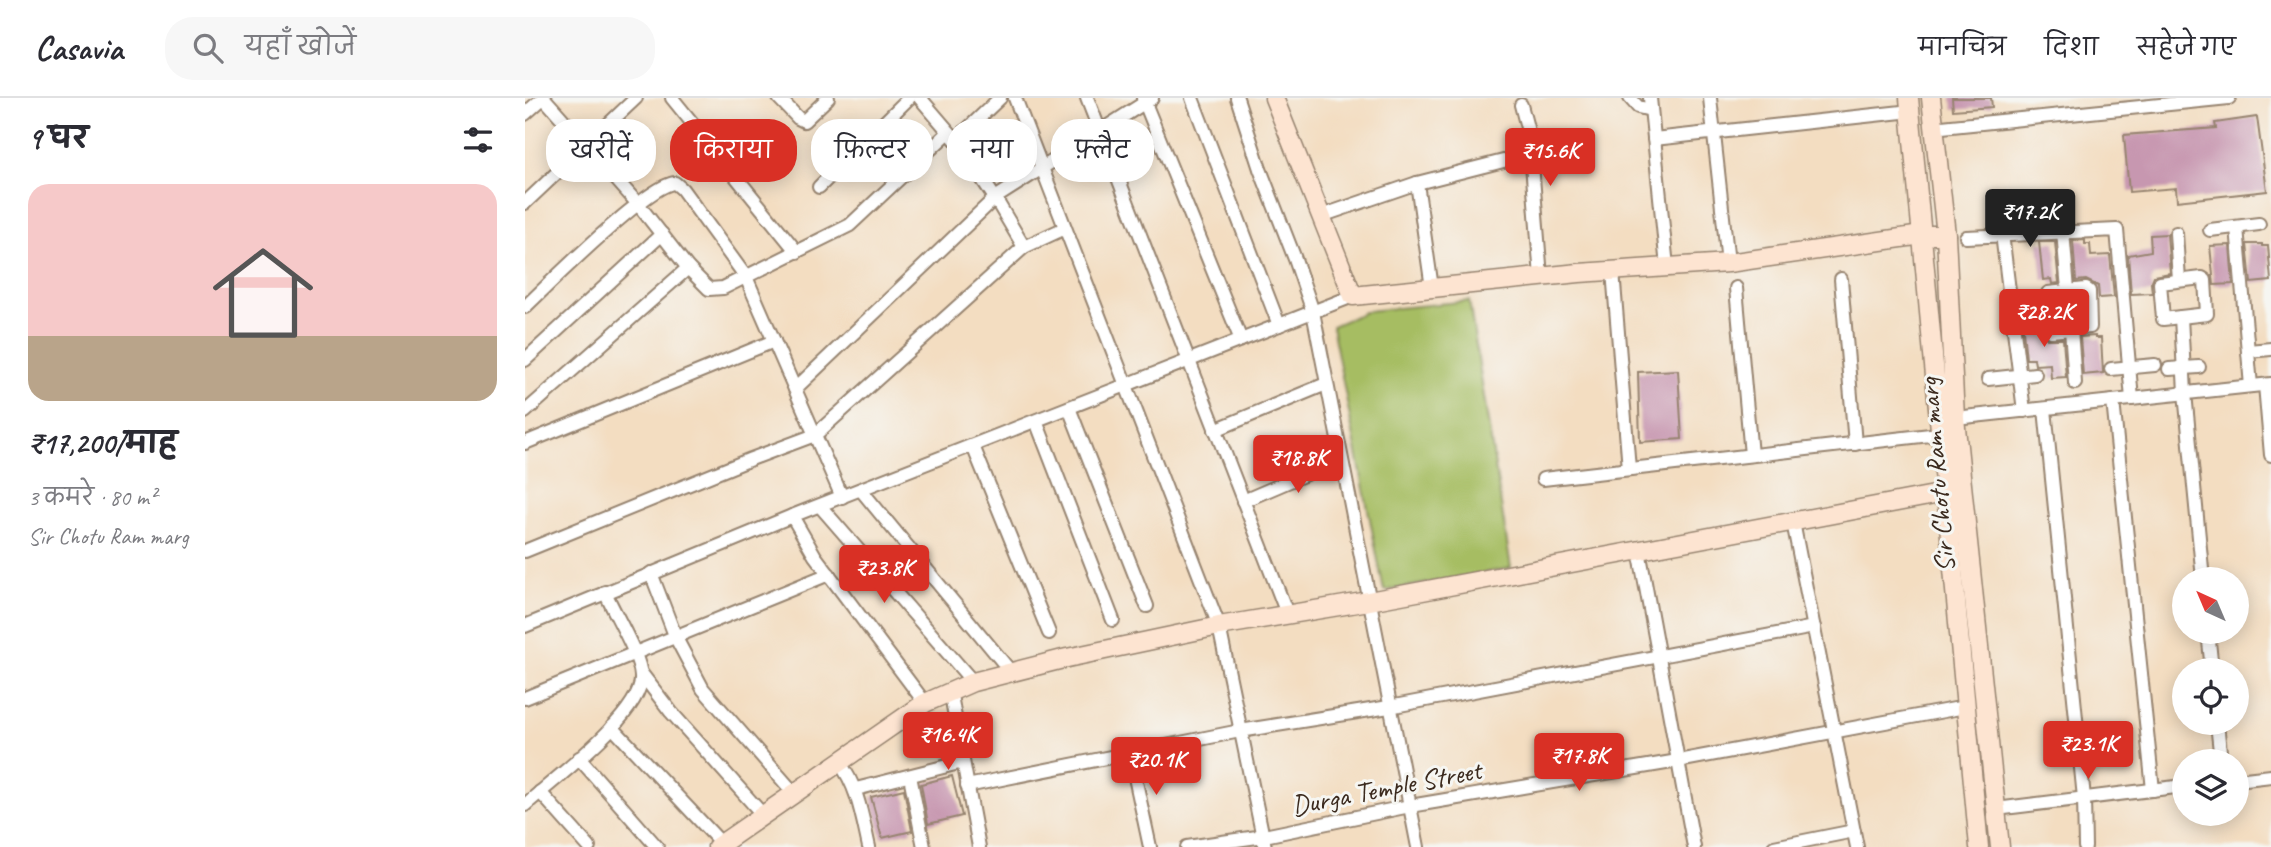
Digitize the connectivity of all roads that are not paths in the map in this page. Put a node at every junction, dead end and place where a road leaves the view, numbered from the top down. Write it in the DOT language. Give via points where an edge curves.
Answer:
graph roads {
  1 [pos="543,98"];
  2 [pos="636,98"];
  3 [pos="672,98"];
  4 [pos="779,98"];
  5 [pos="828,98"];
  6 [pos="909,98"];
  7 [pos="920,98"];
  8 [pos="1000,98"];
  9 [pos="1014,98"];
  10 [pos="1087,98"];
  11 [pos="1192,98"];
  12 [pos="1237,98"];
  13 [pos="1275,98"];
  14 [pos="1630,98"];
  15 [pos="1710,98"];
  16 [pos="1931,98"];
  17 [pos="2229,98"];
  18 [pos="1146,100"];
  19 [pos="1651,104"];
  20 [pos="2113,104"];
  21 [pos="1521,105"];
  22 [pos="1910,105"];
  23 [pos="525,114"];
  24 [pos="561,119"];
  25 [pos="614,119"];
  26 [pos="973,119"];
  27 [pos="1095,119"];
  28 [pos="1116,119"];
  29 [pos="1932,128"];
  30 [pos="947,130"];
  31 [pos="1714,133"];
  32 [pos="1654,139"];
  33 [pos="947,140"];
  34 [pos="1531,154"];
  35 [pos="1051,161"];
  36 [pos="1041,168"];
  37 [pos="546,182"];
  38 [pos="618,182"];
  39 [pos="984,182"];
  40 [pos="1119,182"];
  41 [pos="1417,183"];
  42 [pos="818,187"];
  43 [pos="995,198"];
  44 [pos="525,202"];
  45 [pos="638,204"];
  46 [pos="1321,216"];
  47 [pos="2259,224"];
  48 [pos="2237,227"];
  49 [pos="1065,228"];
  50 [pos="2210,230"];
  51 [pos="2063,231"];
  52 [pos="2176,233"];
  53 [pos="662,234"];
  54 [pos="2002,234"];
  55 [pos="1922,235"];
  56 [pos="1946,235"];
  57 [pos="1966,236"];
  58 [pos="1024,247"];
  59 [pos="797,252"];
  60 [pos="1728,262"];
  61 [pos="1667,267"];
  62 [pos="688,268"];
  63 [pos="1613,271"];
  64 [pos="746,277"];
  65 [pos="1541,277"];
  66 [pos="1842,279"];
  67 [pos="2179,280"];
  68 [pos="1431,288"];
  69 [pos="1736,288"];
  70 [pos="2068,290"];
  71 [pos="1353,296"];
  72 [pos="525,307"];
  73 [pos="1313,312"];
  74 [pos="2181,317"];
  75 [pos="1279,325"];
  76 [pos="2071,329"];
  77 [pos="1241,340"];
  78 [pos="774,341"];
  79 [pos="2271,349"];
  80 [pos="2248,351"];
  81 [pos="525,360"];
  82 [pos="1188,361"];
  83 [pos="2155,365"];
  84 [pos="2131,367"];
  85 [pos="2199,367"];
  86 [pos="2183,368"];
  87 [pos="2111,369"];
  88 [pos="2169,369"];
  89 [pos="2035,374"];
  90 [pos="2019,376"];
  91 [pos="1988,379"];
  92 [pos="2075,383"];
  93 [pos="1326,384"];
  94 [pos="1127,385"];
  95 [pos="2262,385"];
  96 [pos="795,389"];
  97 [pos="2185,393"];
  98 [pos="2132,399"];
  99 [pos="2113,401"];
  100 [pos="1069,408"];
  101 [pos="2045,409"];
  102 [pos="2024,411"];
  103 [pos="525,412"];
  104 [pos="1955,418"];
  105 [pos="1036,421"];
  106 [pos="1215,430"];
  107 [pos="1939,434"];
  108 [pos="815,435"];
  109 [pos="525,443"];
  110 [pos="1855,444"];
  111 [pos="972,446"];
  112 [pos="1751,455"];
  113 [pos="2271,456"];
  114 [pos="1341,459"];
  115 [pos="1629,469"];
  116 [pos="1543,479"];
  117 [pos="860,490"];
  118 [pos="1945,493"];
  119 [pos="842,497"];
  120 [pos="1243,501"];
  121 [pos="820,506"];
  122 [pos="792,516"];
  123 [pos="1793,522"];
  124 [pos="1639,550"];
  125 [pos="525,551"];
  126 [pos="2202,567"];
  127 [pos="650,573"];
  128 [pos="829,574"];
  129 [pos="605,592"];
  130 [pos="1369,601"];
  131 [pos="1147,606"];
  132 [pos="1288,616"];
  133 [pos="1114,620"];
  134 [pos="525,626"];
  135 [pos="1219,626"];
  136 [pos="1814,627"];
  137 [pos="1049,633"];
  138 [pos="675,638"];
  139 [pos="634,654"];
  140 [pos="1658,656"];
  141 [pos="1011,672"];
  142 [pos="641,673"];
  143 [pos="972,682"];
  144 [pos="950,690"];
  145 [pos="525,698"];
  146 [pos="925,703"];
  147 [pos="1389,707"];
  148 [pos="1965,707"];
  149 [pos="612,727"];
  150 [pos="1240,731"];
  151 [pos="1834,732"];
  152 [pos="1131,754"];
  153 [pos="579,758"];
  154 [pos="1678,761"];
  155 [pos="839,762"];
  156 [pos="963,762"];
  157 [pos="910,776"];
  158 [pos="2271,776"];
  159 [pos="2249,779"];
  160 [pos="967,786"];
  161 [pos="2172,788"];
  162 [pos="856,789"];
  163 [pos="2153,790"];
  164 [pos="540,792"];
  165 [pos="794,793"];
  166 [pos="2084,798"];
  167 [pos="525,805"];
  168 [pos="1410,806"];
  169 [pos="1996,809"];
  170 [pos="763,815"];
  171 [pos="1854,831"];
  172 [pos="1264,842"];
  173 [pos="720,845"];
  174 [pos="589,847"];
  175 [pos="657,847"];
  176 [pos="869,847"];
  177 [pos="924,847"];
  178 [pos="978,847"];
  179 [pos="1150,847"];
  180 [pos="1187,847"];
  181 [pos="1418,847"];
  182 [pos="1694,847"];
  183 [pos="1774,847"];
  184 [pos="1857,847"];
  185 [pos="1979,847"];
  186 [pos="2000,847"];
  187 [pos="2085,847"];
  1 -- 23 [label="street"];
  1 -- 24 [label="street"];
  2 -- 25 [label="street"];
  3 -- 59 [label="street"];
  4 -- 5 [label="street" via="804,121"];
  6 -- 42 [label="street"];
  7 -- 30 [label="street"];
  8 -- 26 [label="street"];
  9 -- 36 [label="street"];
  10 -- 27 [label="street"];
  11 -- 75 [label="street"];
  12 -- 73 [label="street"];
  13 -- 46 [label="street"];
  14 -- 19 [label="street" via="1638,107"];
  15 -- 31 [label="street"];
  16 -- 29 [label="street, Sir Chotu Ram marg"];
  17 -- 20 [label="street"];
  18 -- 28 [label="street"];
  18 -- 77 [label="street"];
  19 -- 32 [label="street"];
  20 -- 29 [label="street"];
  21 -- 34 [label="street"];
  22 -- 31 [label="street"];
  22 -- 55 [label="street, Sir Chotu Ram marg"];
  29 -- 56 [label="street, Sir Chotu Ram marg"];
  31 -- 32 [label="street"];
  31 -- 60 [label="street"];
  32 -- 61 [label="street"];
  33 -- 59 [label="street" via="851,225"];
  34 -- 41 [label="street"];
  34 -- 65 [label="street"];
  35 -- 36 [label="street"];
  36 -- 43 [label="street"];
  36 -- 49 [label="street"];
  37 -- 44 [label="street"];
  38 -- 45 [label="street"];
  39 -- 43 [label="street"];
  40 -- 82 [label="street"];
  41 -- 46 [label="street"];
  41 -- 68 [label="street"];
  43 -- 58 [label="street"];
  43 -- 96 [label="street"];
  45 -- 53 [label="street"];
  45 -- 64 [label="street" via="675,183"];
  45 -- 72 [label="street"];
  46 -- 71 [label="street"];
  47 -- 48 [label="street"];
  48 -- 50 [label="street"];
  48 -- 80 [label="street"];
  49 -- 58 [label="street"];
  49 -- 94 [label="street"];
  51 -- 54 [label="street"];
  51 -- 70 [label="street"];
  51 -- 84 [label="street" via="2119,232"];
  52 -- 67 [label="street"];
  53 -- 62 [label="street"];
  53 -- 81 [label="street"];
  54 -- 57 [label="street"];
  54 -- 90 [label="street"];
  55 -- 56 [label="street"];
  55 -- 60 [label="street"];
  55 -- 107 [label="street, Sir Chotu Ram marg"];
  56 -- 104 [label="street, Sir Chotu Ram marg"];
  58 -- 108 [label="street"];
  59 -- 64 [label="street"];
  60 -- 61 [label="street"];
  61 -- 63 [label="street"];
  62 -- 64 [label="street" via="709,289"];
  62 -- 103 [label="street"];
  63 -- 65 [label="street"];
  63 -- 115 [label="street"];
  64 -- 78 [label="street"];
  65 -- 68 [label="street"];
  66 -- 110 [label="street"];
  67 -- 74 [label="street" via="2159,285 2162,318"];
  67 -- 74 [label="street" via="2204,279 2207,313"];
  68 -- 71 [label="street"];
  69 -- 112 [label="street"];
  70 -- 76 [label="street" via="2089,291 2092,323"];
  70 -- 76 [label="street" via="2048,293 2049,329"];
  71 -- 73 [label="street"];
  73 -- 75 [label="street"];
  73 -- 93 [label="street"];
  74 -- 86 [label="street"];
  75 -- 77 [label="street"];
  76 -- 92 [label="street"];
  77 -- 82 [label="street"];
  78 -- 96 [label="street"];
  78 -- 109 [label="street"];
  79 -- 80 [label="street"];
  80 -- 95 [label="street"];
  82 -- 94 [label="street"];
  82 -- 106 [label="street"];
  83 -- 84 [label="street"];
  84 -- 87 [label="street"];
  84 -- 98 [label="street"];
  85 -- 86 [label="street"];
  86 -- 88 [label="street"];
  86 -- 97 [label="street"];
  89 -- 90 [label="street"];
  90 -- 91 [label="street"];
  90 -- 102 [label="street"];
  93 -- 106 [label="street"];
  93 -- 114 [label="street"];
  94 -- 100 [label="street"];
  94 -- 135 [label="street"];
  95 -- 97 [label="street"];
  95 -- 113 [label="street"];
  96 -- 108 [label="street"];
  97 -- 98 [label="street"];
  97 -- 126 [label="street"];
  98 -- 99 [label="street"];
  99 -- 101 [label="street"];
  99 -- 163 [label="street"];
  100 -- 105 [label="street"];
  100 -- 131 [label="street"];
  101 -- 102 [label="street"];
  101 -- 166 [label="street"];
  102 -- 104 [label="street"];
  104 -- 169 [label="street, Sir Chotu Ram marg"];
  105 -- 111 [label="street"];
  105 -- 133 [label="street"];
  106 -- 120 [label="street"];
  107 -- 110 [label="street"];
  107 -- 118 [label="street, Sir Chotu Ram marg"];
  108 -- 119 [label="street"];
  108 -- 125 [label="street"];
  110 -- 112 [label="street"];
  111 -- 117 [label="street"];
  111 -- 137 [label="street"];
  112 -- 115 [label="street"];
  114 -- 120 [label="street"];
  114 -- 130 [label="street"];
  115 -- 116 [label="street"];
  117 -- 119 [label="street"];
  117 -- 141 [label="street"];
  118 -- 123 [label="street"];
  118 -- 148 [label="street, Sir Chotu Ram marg"];
  119 -- 121 [label="street"];
  120 -- 132 [label="street"];
  121 -- 122 [label="street"];
  121 -- 143 [label="street"];
  122 -- 127 [label="street"];
  122 -- 128 [label="street"];
  123 -- 124 [label="street"];
  123 -- 136 [label="street"];
  124 -- 130 [label="street"];
  124 -- 140 [label="street"];
  127 -- 129 [label="street"];
  127 -- 138 [label="street"];
  128 -- 138 [label="street"];
  128 -- 146 [label="street"];
  129 -- 134 [label="street"];
  129 -- 139 [label="street"];
  130 -- 132 [label="street"];
  130 -- 147 [label="street"];
  132 -- 135 [label="street"];
  135 -- 141 [label="street"];
  135 -- 150 [label="street"];
  136 -- 140 [label="street"];
  136 -- 151 [label="street"];
  138 -- 139 [label="street"];
  138 -- 165 [label="street" via="703,688"];
  139 -- 142 [label="street"];
  139 -- 145 [label="street"];
  140 -- 147 [label="street"];
  140 -- 154 [label="street"];
  141 -- 143 [label="street"];
  142 -- 149 [label="street" via="641,688"];
  142 -- 170 [label="street"];
  143 -- 144 [label="street"];
  144 -- 146 [label="street"];
  144 -- 156 [label="street"];
  146 -- 155 [label="street"];
  147 -- 150 [label="street"];
  147 -- 168 [label="street"];
  148 -- 151 [label="street, Durga Temple Street"];
  148 -- 185 [label="street, Sir Chotu Ram marg"];
  149 -- 153 [label="street"];
  149 -- 173 [label="street"];
  150 -- 152 [label="street"];
  150 -- 172 [label="street"];
  151 -- 154 [label="street, Durga Temple Street"];
  151 -- 171 [label="street"];
  152 -- 160 [label="street"];
  152 -- 179 [label="street"];
  153 -- 164 [label="street"];
  153 -- 175 [label="street"];
  154 -- 168 [label="street, Durga Temple Street"];
  154 -- 182 [label="street"];
  155 -- 162 [label="street"];
  155 -- 165 [label="street"];
  156 -- 157 [label="street"];
  156 -- 160 [label="street"];
  157 -- 162 [label="street"];
  157 -- 177 [label="street"];
  158 -- 159 [label="street"];
  160 -- 178 [label="street"];
  161 -- 163 [label="street"];
  162 -- 176 [label="street"];
  163 -- 166 [label="street"];
  164 -- 167 [label="street"];
  164 -- 174 [label="street"];
  165 -- 170 [label="street"];
  166 -- 169 [label="street"];
  166 -- 187 [label="street"];
  168 -- 172 [label="street, Durga Temple Street"];
  168 -- 181 [label="street"];
  169 -- 186 [label="street, Sir Chotu Ram marg"];
  170 -- 173 [label="street"];
  171 -- 183 [label="street"];
  171 -- 184 [label="street"];
  172 -- 180 [label="street, Durga Temple Street"];
}
